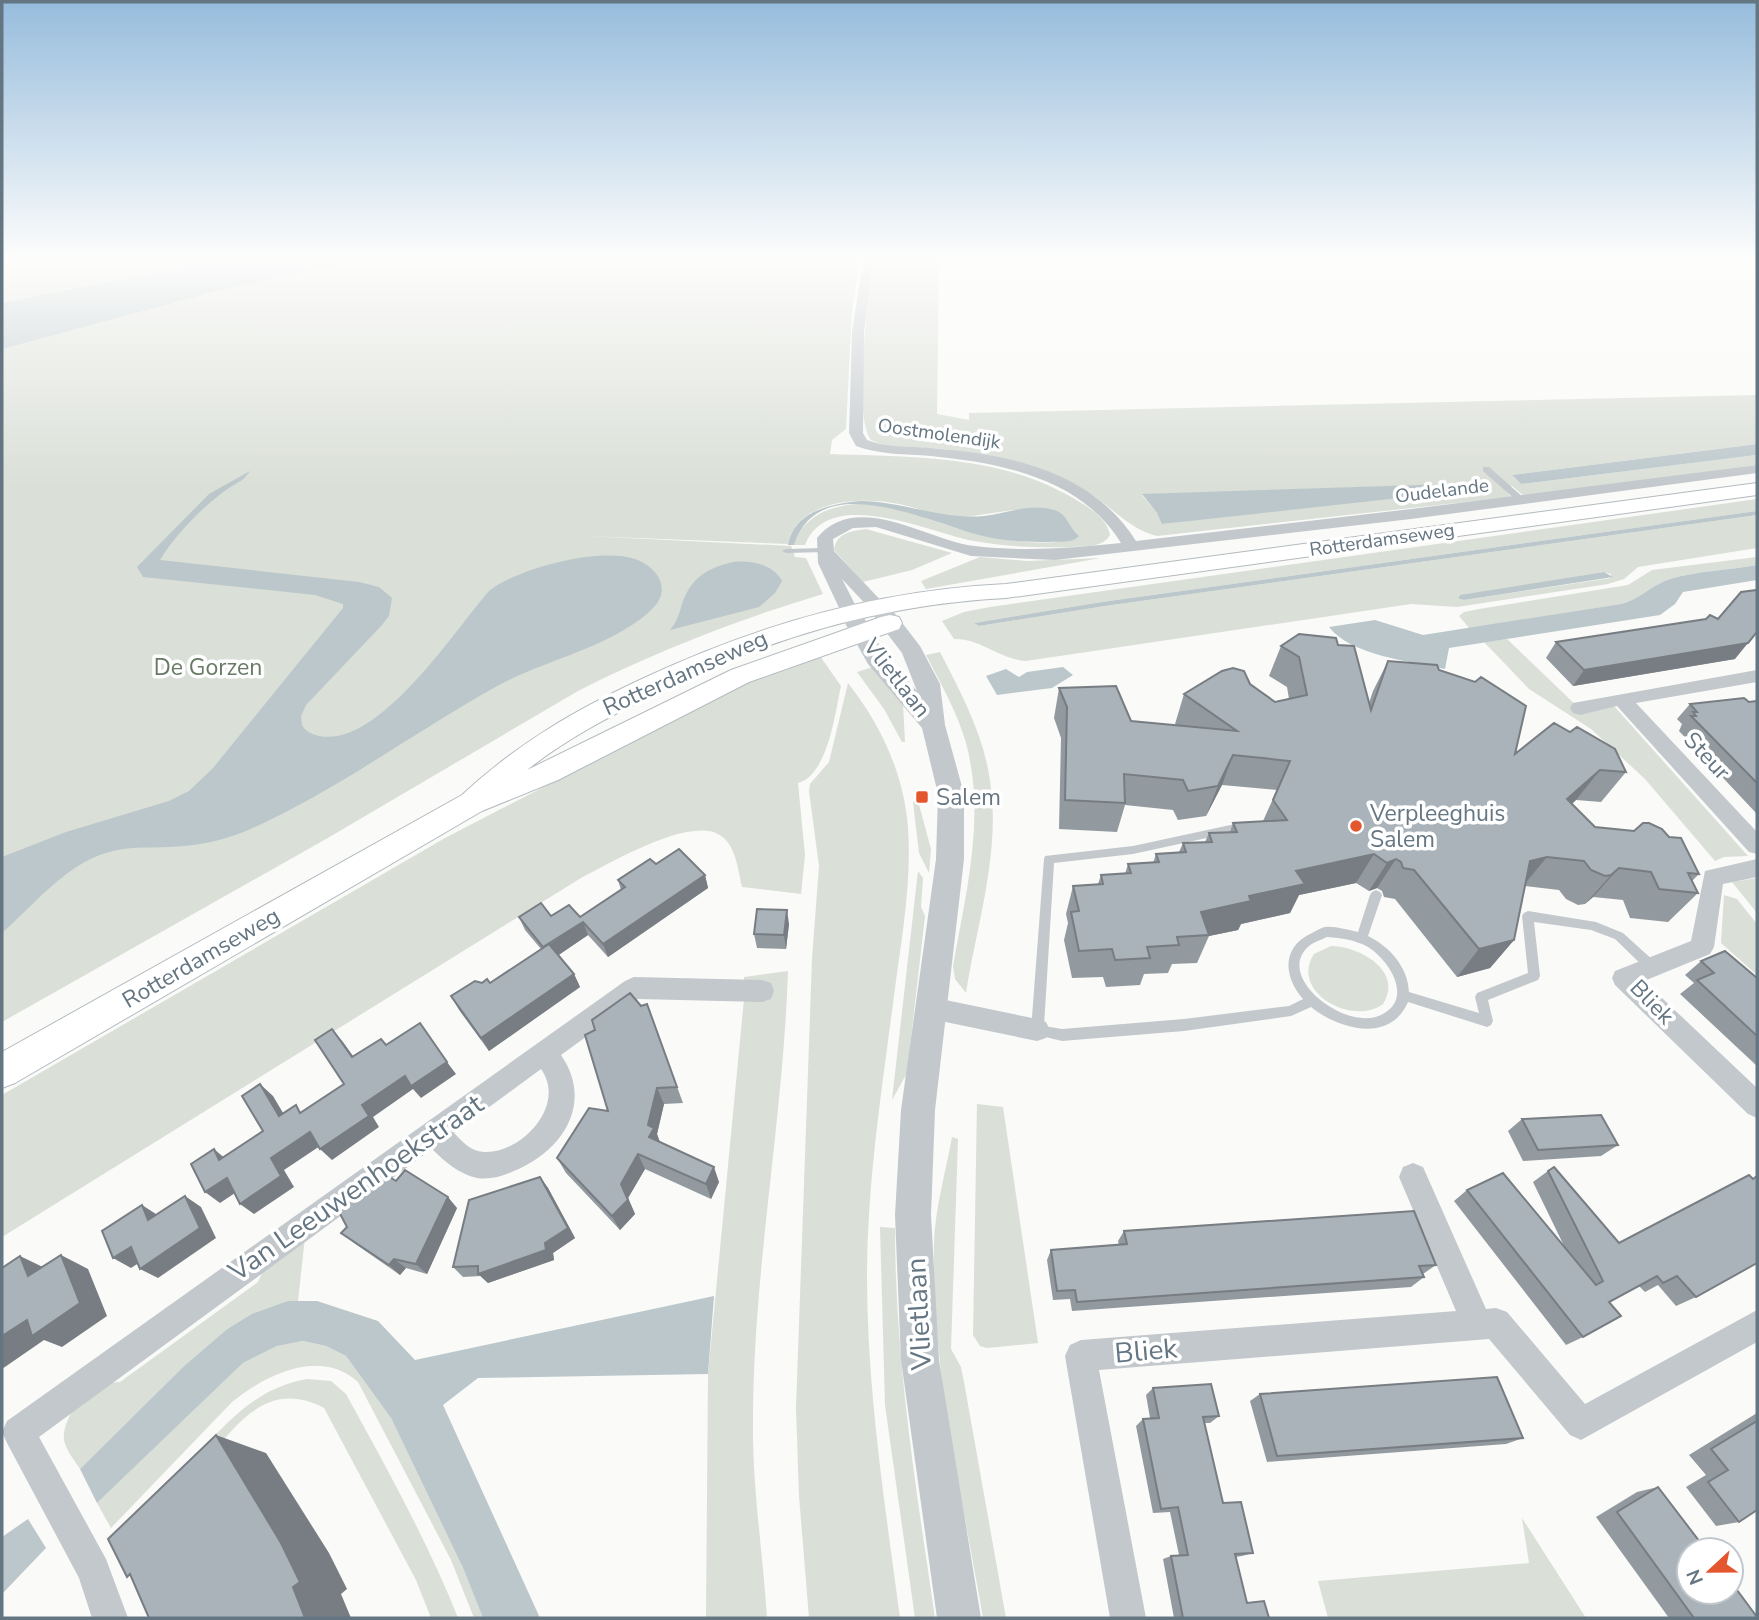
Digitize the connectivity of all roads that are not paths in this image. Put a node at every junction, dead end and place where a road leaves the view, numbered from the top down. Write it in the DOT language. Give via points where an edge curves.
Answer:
graph roads {
  1 [pos="858,337"];
  2 [pos="1486,469"];
  3 [pos="1757,469"];
  4 [pos="1757,489"];
  5 [pos="1521,500"];
  6 [pos="1131,546"];
  7 [pos="824,550"];
  8 [pos="786,551"];
  9 [pos="884,615"];
  10 [pos="856,623"];
  11 [pos="1757,676"];
  12 [pos="1621,699"];
  13 [pos="1580,708"];
  14 [pos="933,725"];
  15 [pos="1235,828"];
  16 [pos="1757,846"];
  17 [pos="1757,868"];
  18 [pos="1376,895"];
  19 [pos="1362,938"];
  20 [pos="1651,966"];
  21 [pos="762,991"];
  22 [pos="1405,996"];
  23 [pos="1311,1001"];
  24 [pos="931,1009"];
  25 [pos="1037,1030"];
  26 [pos="544,1053"];
  27 [pos="2,1071"];
  28 [pos="1757,1105"];
  29 [pos="435,1132"];
  30 [pos="1412,1177"];
  31 [pos="1477,1324"];
  32 [pos="1757,1325"];
  33 [pos="110,1618"];
  34 [pos="959,1618"];
  35 [pos="1128,1618"];
  1 -- 6 [label="street, Oostmolendijk" via="856,433 862,443 878,449 962,455 1049,477 1100,506"];
  2 -- 5 [label="lane"];
  3 -- 5 [label="street, Oudelande"];
  4 -- 9 [label="main road, Rotterdamseweg" via="1006,592"];
  5 -- 6 [label="street, Oudelande"];
  6 -- 7 [label="street" via="1055,555 992,554 863,522 830,532"];
  7 -- 8 [label="lane"];
  7 -- 9 [label="street"];
  7 -- 10 [label="street" via="834,583"];
  9 -- 10 [label="main road, Rotterdamseweg"];
  9 -- 14 [label="street, Vlietlaan" via="912,651 928,684"];
  10 -- 14 [label="street, Vlietlaan" via="876,659"];
  10 -- 27 [label="main road, Rotterdamseweg" via="548,773 472,803"];
  11 -- 12 [label="street"];
  12 -- 13 [label="street"];
  12 -- 16 [label="street, Steur"];
  14 -- 24 [label="street, Vlietlaan" via="951,794 950,859"];
  15 -- 25 [label="lane" via="1133,850 1049,859"];
  17 -- 20 [label="street, Bliek" via="1713,877 1702,947"];
  18 -- 19 [label="lane"];
  19 -- 22 [label="lane" via="1385,953 1401,974"];
  19 -- 23 [label="lane" via="1326,932 1300,944 1293,971"];
  20 -- 22 [label="lane" via="1619,936 1592,925 1528,916 1534,976 1481,997 1487,1021"];
  20 -- 28 [label="street, Bliek" via="1625,978"];
  21 -- 26 [label="street, Van Leeuwenhoekstraat" via="634,988"];
  22 -- 23 [label="lane" via="1399,1010 1387,1020 1369,1024 1338,1018"];
  23 -- 25 [label="lane" via="1292,1011 1184,1025 1062,1035"];
  24 -- 25 [label="street"];
  24 -- 34 [label="street, Vlietlaan" via="918,1110 914,1215 920,1360"];
  26 -- 29 [label="street, Van Leeuwenhoekstraat"];
  26 -- 29 [label="street" via="559,1071 564,1095 556,1120 538,1144 510,1159 481,1166 453,1152"];
  29 -- 33 [label="street, Van Leeuwenhoekstraat" via="18,1432 94,1571"];
  30 -- 31 [label="street"];
  31 -- 32 [label="street, Bliek" via="1496,1323 1581,1424"];
  31 -- 35 [label="street, Bliek" via="1081,1356"];
}
